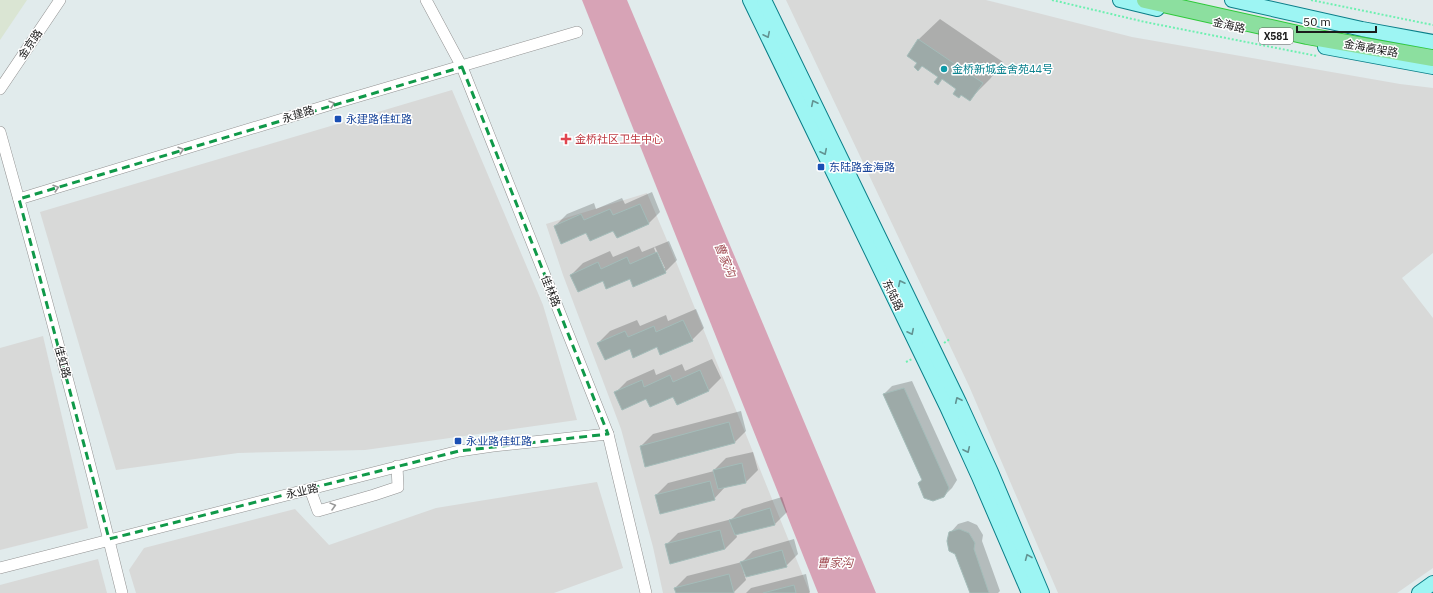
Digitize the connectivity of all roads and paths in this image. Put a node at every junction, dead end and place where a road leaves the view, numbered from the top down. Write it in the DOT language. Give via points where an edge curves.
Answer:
graph roads {
  1 [pos="60,0"];
  2 [pos="426,0"];
  3 [pos="750,0"];
  4 [pos="764,0"];
  5 [pos="1052,0"];
  6 [pos="1120,0"];
  7 [pos="1145,0"];
  8 [pos="1188,0"];
  9 [pos="1232,0"];
  10 [pos="1311,0"];
  11 [pos="1279,5"];
  12 [pos="1433,26"];
  13 [pos="577,32"];
  14 [pos="1433,42"];
  15 [pos="1433,50"];
  16 [pos="1324,58"];
  17 [pos="1433,58"];
  18 [pos="462,67"];
  19 [pos="1433,67"];
  20 [pos="0,89"];
  21 [pos="0,132"];
  22 [pos="19,200"];
  23 [pos="907,353"];
  24 [pos="910,360"];
  25 [pos="608,434"];
  26 [pos="397,466"];
  27 [pos="310,489"];
  28 [pos="109,539"];
  29 [pos="0,568"];
  30 [pos="1433,583"];
  31 [pos="122,593"];
  32 [pos="646,593"];
  33 [pos="1029,593"];
  34 [pos="1042,593"];
  35 [pos="1419,593"];
  1 -- 20 [label="street, 金京路"];
  2 -- 18 [label="street, 佳林路"];
  3 -- 33 [label="main road, 东陆路, one-way" via="947,407"];
  34 -- 4 [label="main road, 东陆路, one-way" via="962,409"];
  5 -- 16 [label="path"];
  6 -- 19 [label="main road, 金海路 / X581" via="1279,37"];
  7 -- 17 [label="highway, 金海高架路" via="1307,36"];
  8 -- 15 [label="highway, 金海高架路" via="1298,25"];
  9 -- 11 [label="main road, X581"];
  10 -- 12 [label="path"];
  11 -- 14 [label="main road, X581" via="1362,29"];
  13 -- 18 [label="street, 永建路"];
  22 -- 18 [label="street, 永建路, one-way"];
  18 -- 25 [label="street, 佳林路"];
  21 -- 22 [label="street, 佳虹路"];
  22 -- 28 [label="street, 佳虹路"];
  23 -- 24 [label="path"];
  25 -- 26 [label="street, 永业路" via="475,448"];
  25 -- 32 [label="street, 佳林路"];
  26 -- 27 [label="street, 永业路"];
  27 -- 26 [label="street, one-way" via="318,511 398,487"];
  27 -- 28 [label="street, 永业路"];
  28 -- 29 [label="street, 永业路"];
  28 -- 31 [label="street, 佳虹路"];
  30 -- 35 [label="main road"];
}
